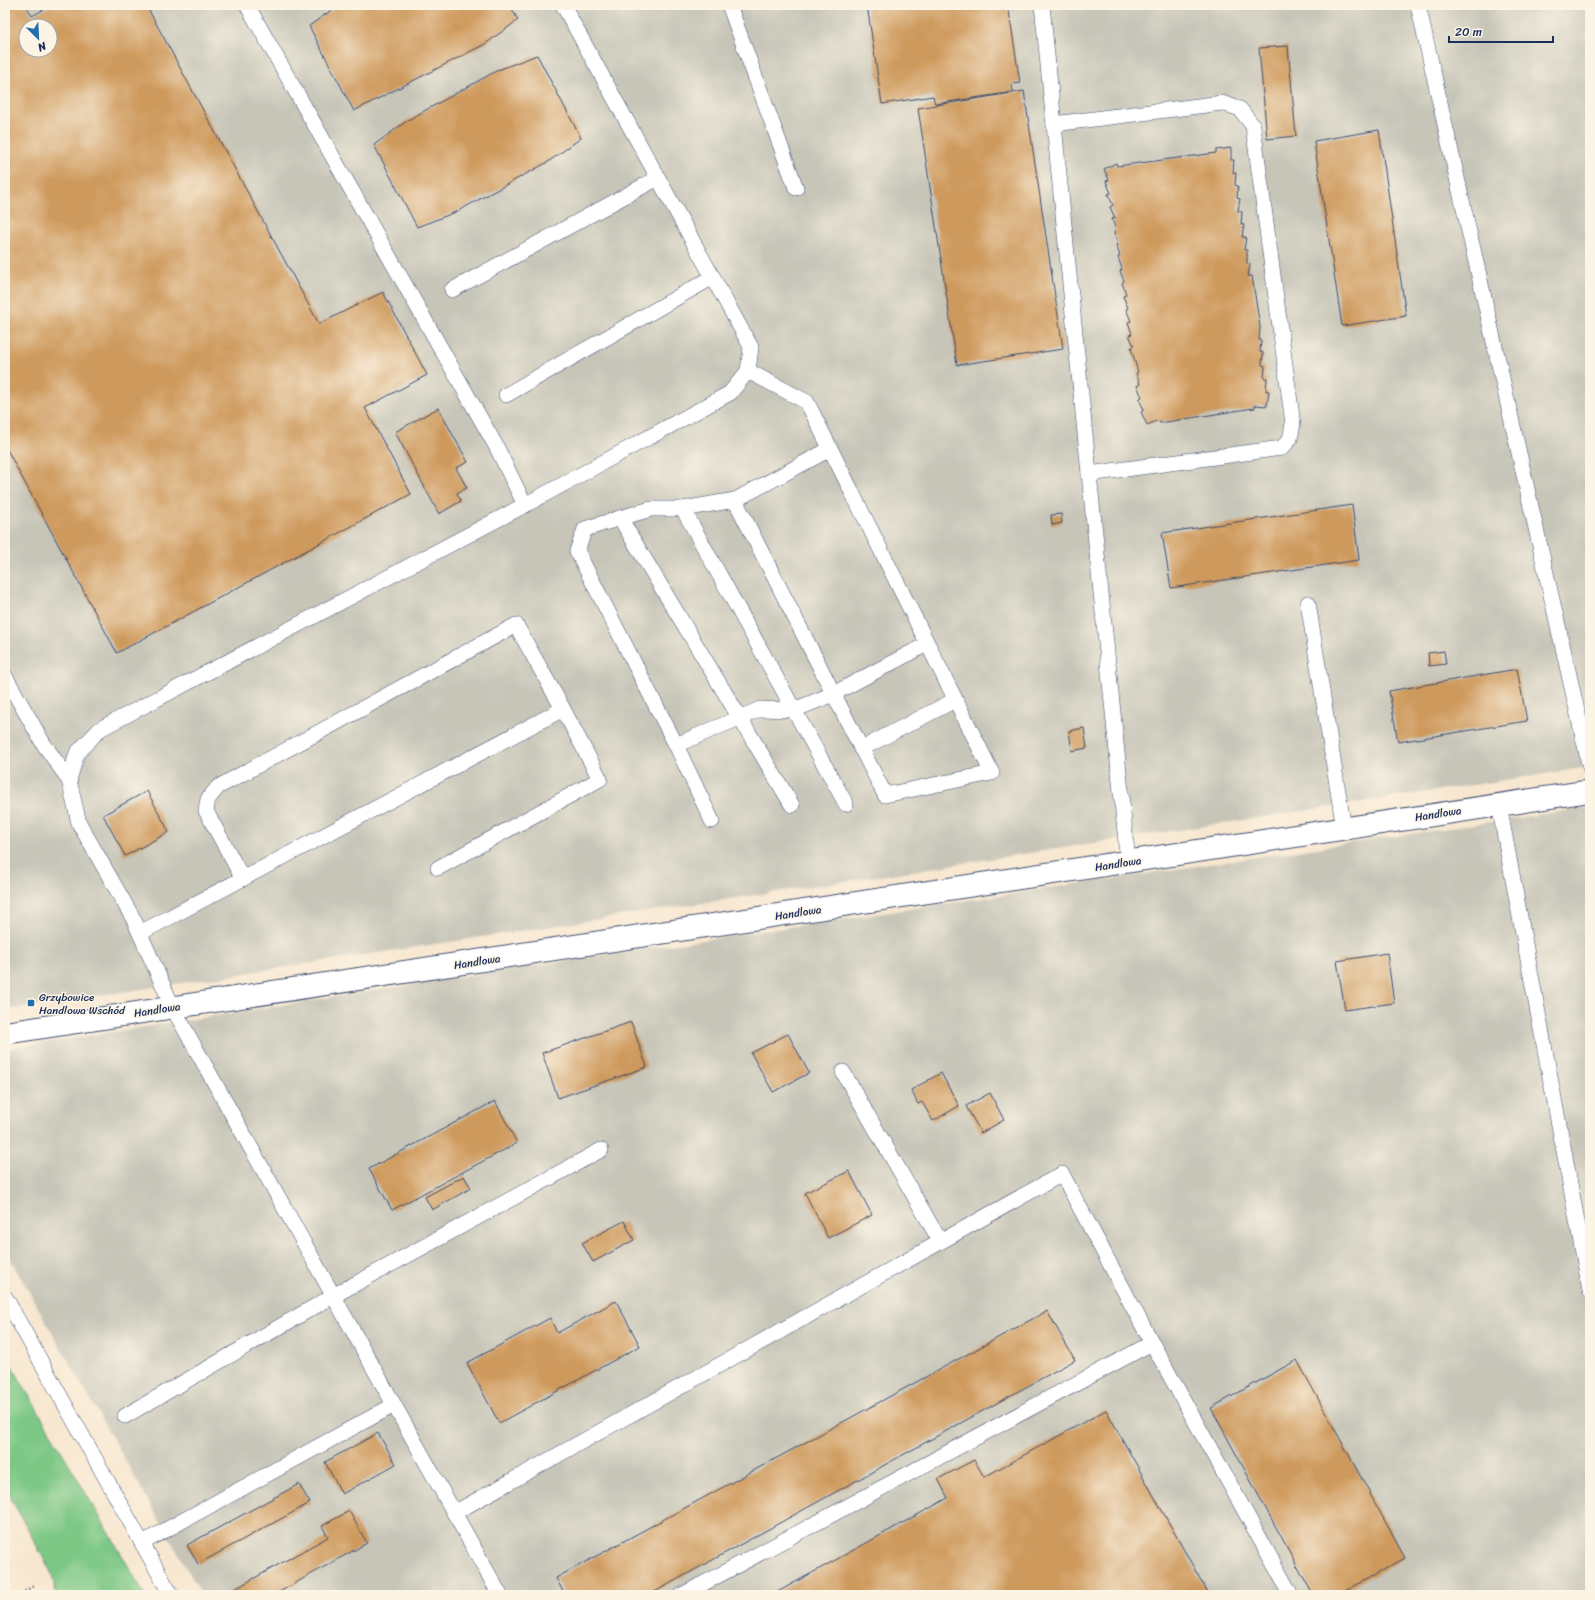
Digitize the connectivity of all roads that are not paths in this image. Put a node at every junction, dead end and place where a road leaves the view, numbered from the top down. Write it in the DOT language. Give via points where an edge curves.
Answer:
graph roads {
  1 [pos="247,5"];
  2 [pos="563,5"];
  3 [pos="729,5"];
  4 [pos="1042,5"];
  5 [pos="1418,5"];
  6 [pos="1054,124"];
  7 [pos="658,178"];
  8 [pos="796,188"];
  9 [pos="713,276"];
  10 [pos="452,290"];
  11 [pos="748,372"];
  12 [pos="506,395"];
  13 [pos="830,449"];
  14 [pos="1089,474"];
  15 [pos="735,500"];
  16 [pos="525,505"];
  17 [pos="683,509"];
  18 [pos="620,518"];
  19 [pos="1308,602"];
  20 [pos="927,644"];
  21 [pos="5,676"];
  22 [pos="833,694"];
  23 [pos="955,700"];
  24 [pos="563,709"];
  25 [pos="794,710"];
  26 [pos="739,717"];
  27 [pos="676,745"];
  28 [pos="861,749"];
  29 [pos="1590,768"];
  30 [pos="69,780"];
  31 [pos="1590,791"];
  32 [pos="846,804"];
  33 [pos="792,805"];
  34 [pos="1499,805"];
  35 [pos="712,821"];
  36 [pos="1344,829"];
  37 [pos="1128,862"];
  38 [pos="438,868"];
  39 [pos="242,879"];
  40 [pos="140,933"];
  41 [pos="173,1008"];
  42 [pos="5,1033"];
  43 [pos="843,1072"];
  44 [pos="601,1150"];
  45 [pos="940,1241"];
  46 [pos="1590,1290"];
  47 [pos="5,1296"];
  48 [pos="334,1296"];
  49 [pos="1152,1343"];
  50 [pos="394,1406"];
  51 [pos="125,1416"];
  52 [pos="454,1513"];
  53 [pos="142,1544"];
  54 [pos="171,1595"];
  55 [pos="500,1595"];
  56 [pos="682,1595"];
  57 [pos="1291,1595"];
  1 -- 16 [label="lane" via="496,446"];
  2 -- 7 [label="lane"];
  3 -- 8 [label="lane"];
  4 -- 6 [label="lane"];
  5 -- 29 [label="lane"];
  6 -- 14 [label="lane"];
  6 -- 14 [label="lane" via="1222,103 1240,109 1253,126 1293,424 1290,439 1282,448"];
  7 -- 9 [label="lane"];
  7 -- 10 [label="lane"];
  9 -- 11 [label="lane" via="751,347"];
  9 -- 12 [label="lane"];
  11 -- 13 [label="lane" via="807,402"];
  11 -- 16 [label="lane" via="730,393"];
  13 -- 15 [label="lane"];
  13 -- 20 [label="lane"];
  14 -- 37 [label="lane"];
  15 -- 17 [label="lane"];
  15 -- 22 [label="lane"];
  16 -- 30 [label="lane" via="100,729 77,753"];
  17 -- 18 [label="lane" via="651,509"];
  17 -- 25 [label="lane"];
  18 -- 26 [label="lane"];
  18 -- 27 [label="lane" via="585,529 577,551"];
  19 -- 36 [label="lane"];
  20 -- 22 [label="lane"];
  20 -- 23 [label="lane"];
  21 -- 30 [label="lane" via="43,743"];
  22 -- 25 [label="lane"];
  22 -- 28 [label="lane"];
  23 -- 28 [label="lane"];
  23 -- 28 [label="lane" via="992,773 885,795"];
  24 -- 38 [label="lane" via="600,779"];
  24 -- 39 [label="lane"];
  24 -- 39 [label="lane" via="516,625 218,787 208,799 206,811"];
  25 -- 26 [label="lane" via="760,709"];
  25 -- 32 [label="lane"];
  26 -- 27 [label="lane"];
  26 -- 33 [label="lane"];
  27 -- 35 [label="lane"];
  30 -- 40 [label="lane" via="79,823"];
  31 -- 34 [label="street, Handlowa"];
  34 -- 36 [label="street, Handlowa"];
  34 -- 46 [label="lane"];
  36 -- 37 [label="street, Handlowa"];
  37 -- 41 [label="street, Handlowa"];
  39 -- 40 [label="lane"];
  40 -- 41 [label="lane"];
  41 -- 42 [label="street, Handlowa"];
  41 -- 48 [label="lane"];
  43 -- 45 [label="lane"];
  44 -- 48 [label="lane"];
  45 -- 49 [label="lane" via="1062,1174"];
  45 -- 52 [label="lane"];
  47 -- 53 [label="lane"];
  48 -- 50 [label="lane"];
  48 -- 51 [label="lane"];
  49 -- 56 [label="lane"];
  49 -- 57 [label="lane"];
  50 -- 52 [label="lane"];
  50 -- 53 [label="lane"];
  52 -- 55 [label="lane"];
  53 -- 54 [label="lane"];
}
